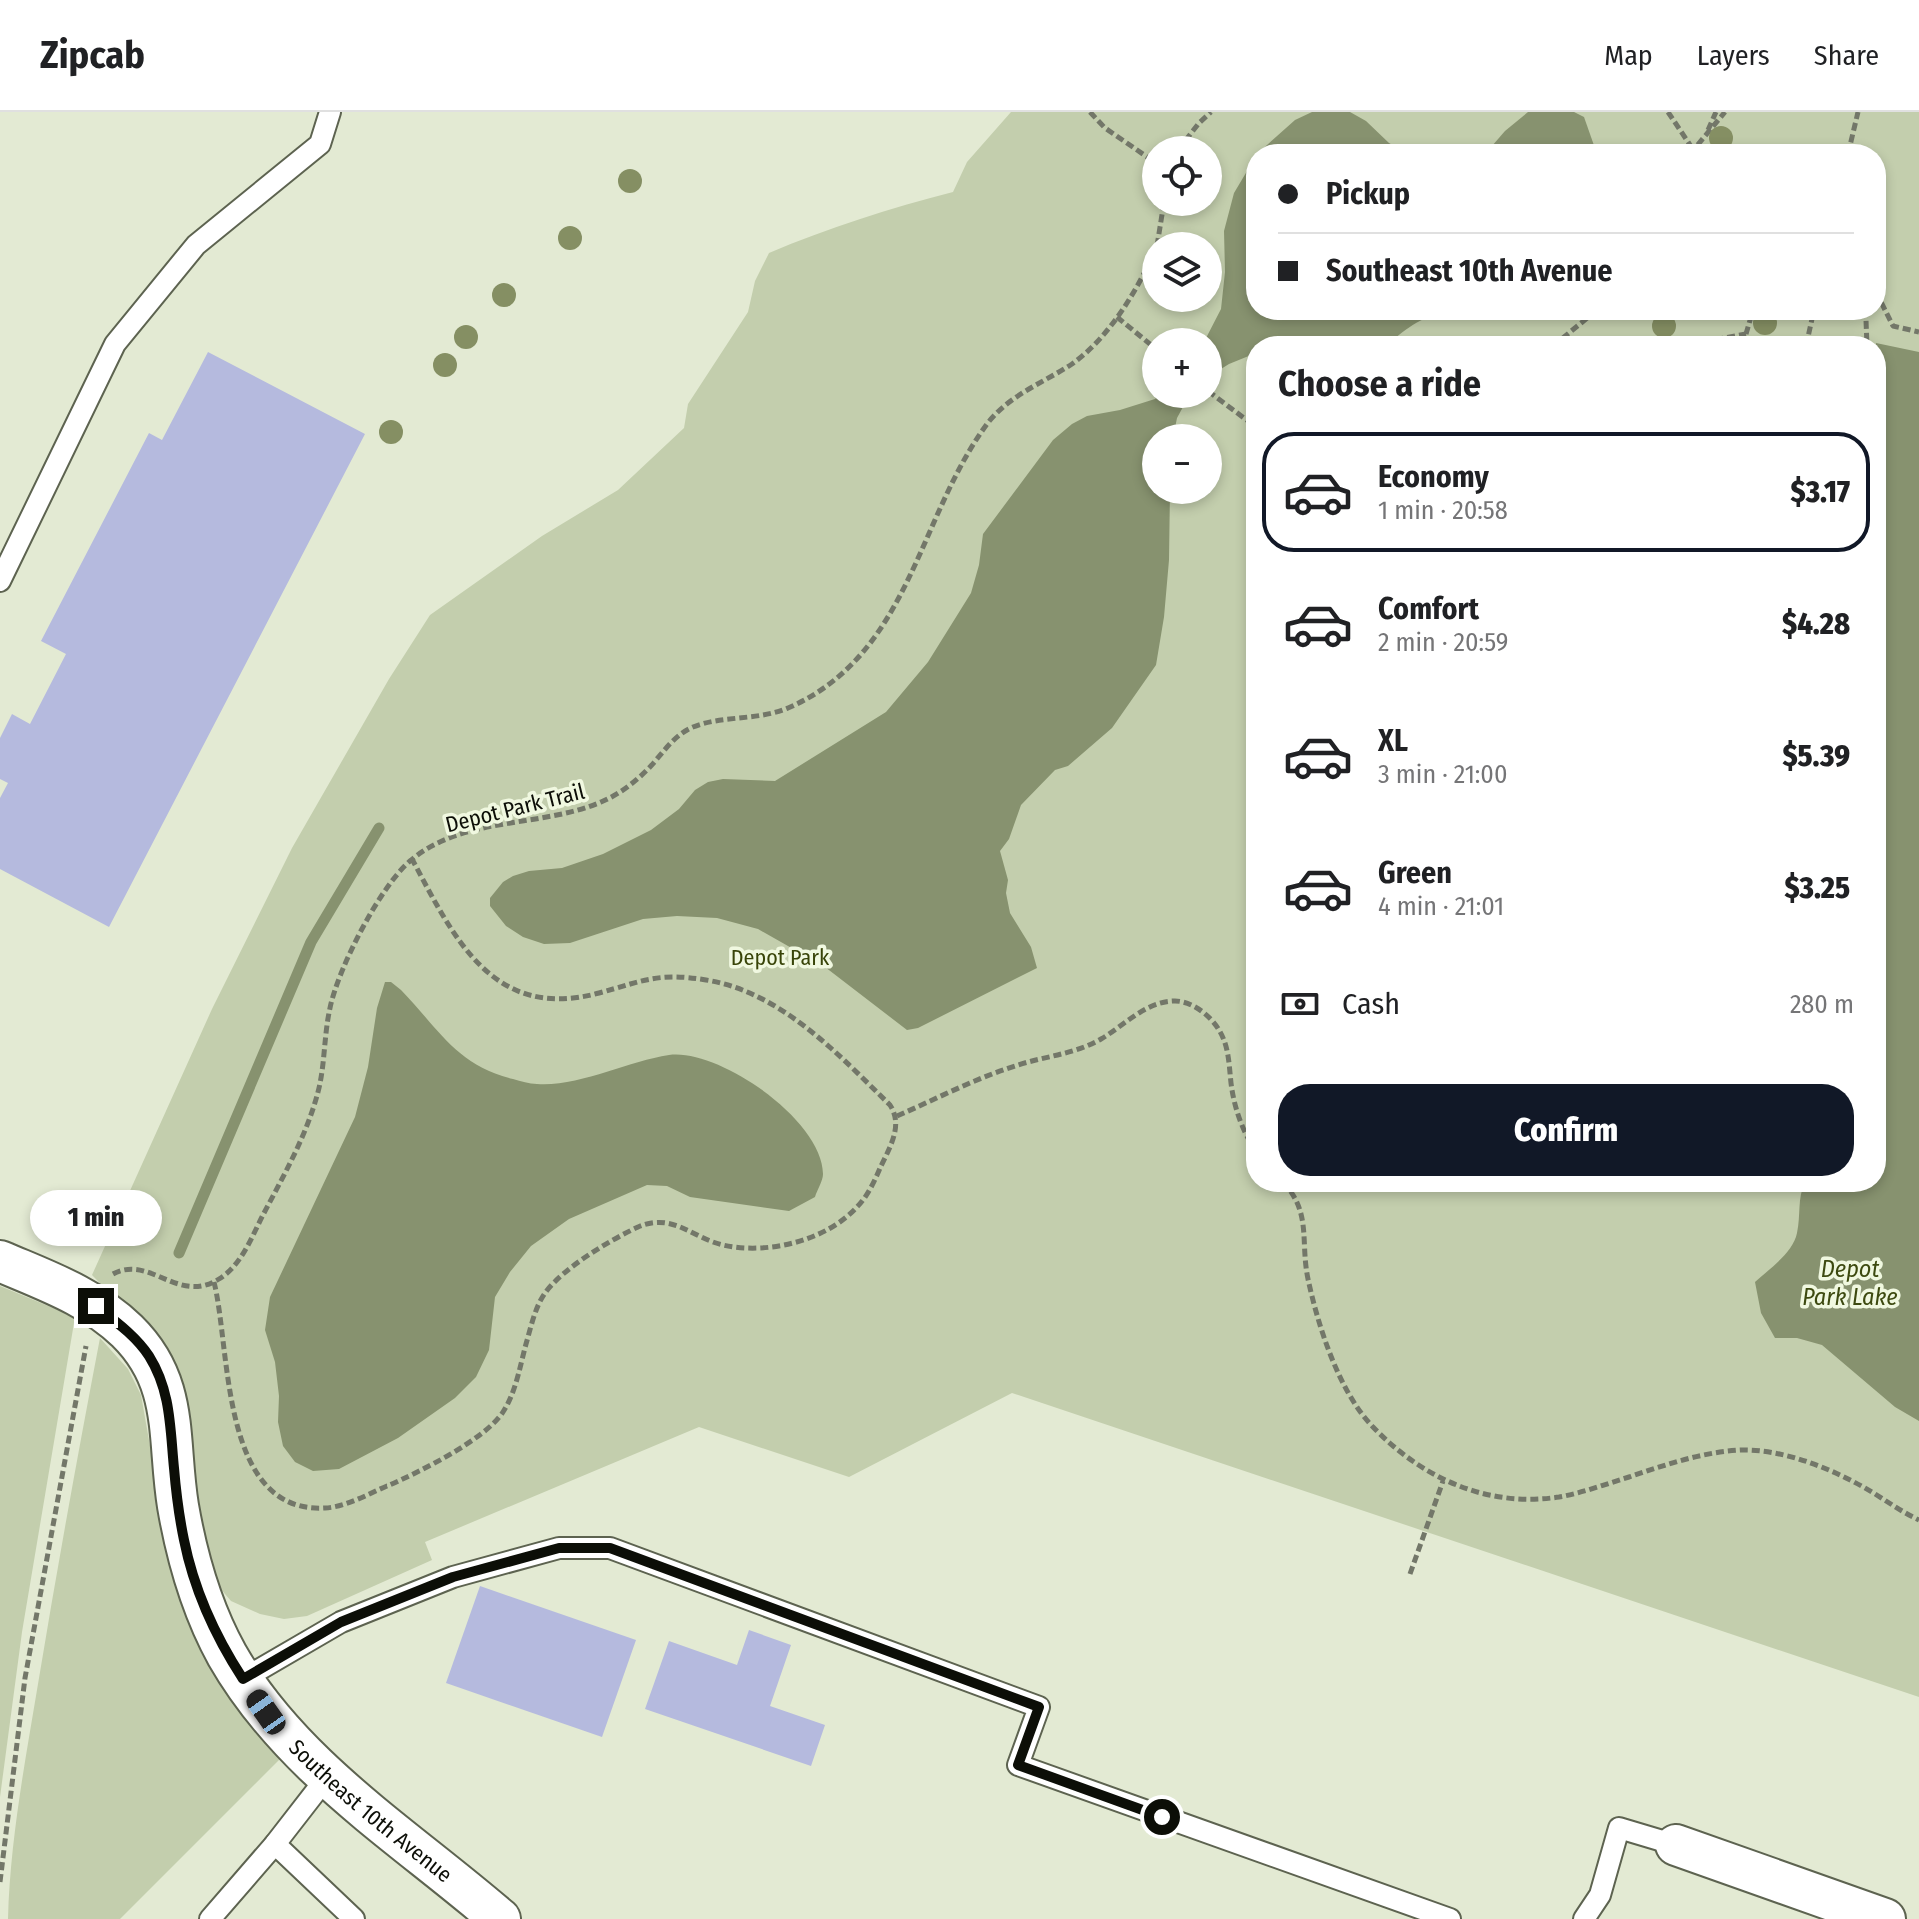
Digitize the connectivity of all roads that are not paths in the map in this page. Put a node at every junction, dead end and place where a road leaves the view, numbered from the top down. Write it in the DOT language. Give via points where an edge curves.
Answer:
graph roads {
  1 [pos="330,112"];
  2 [pos="0,581"];
  3 [pos="0,1261"];
  4 [pos="243,1679"];
  5 [pos="327,1777"];
  6 [pos="275,1844"];
  7 [pos="1676,1845"];
  8 [pos="210,1919"];
  9 [pos="354,1919"];
  10 [pos="500,1919"];
  11 [pos="1450,1919"];
  12 [pos="1584,1919"];
  13 [pos="1885,1919"];
  1 -- 2 [label="lane" via="320,144 196,245 115,344"];
  3 -- 4 [label="street, Southeast 10th Avenue" via="98,1306 141,1346 160,1378 169,1405 177,1502 190,1567 213,1628"];
  4 -- 5 [label="street, Southeast 10th Avenue" via="293,1744"];
  4 -- 11 [label="lane" via="341,1622 453,1577 559,1548 610,1548 1039,1707 1018,1765"];
  5 -- 6 [label="lane"];
  5 -- 10 [label="street, Southeast 10th Avenue"];
  6 -- 8 [label="lane"];
  6 -- 9 [label="lane"];
  7 -- 12 [label="lane" via="1619,1828 1600,1895"];
  7 -- 13 [label="street"];
}
